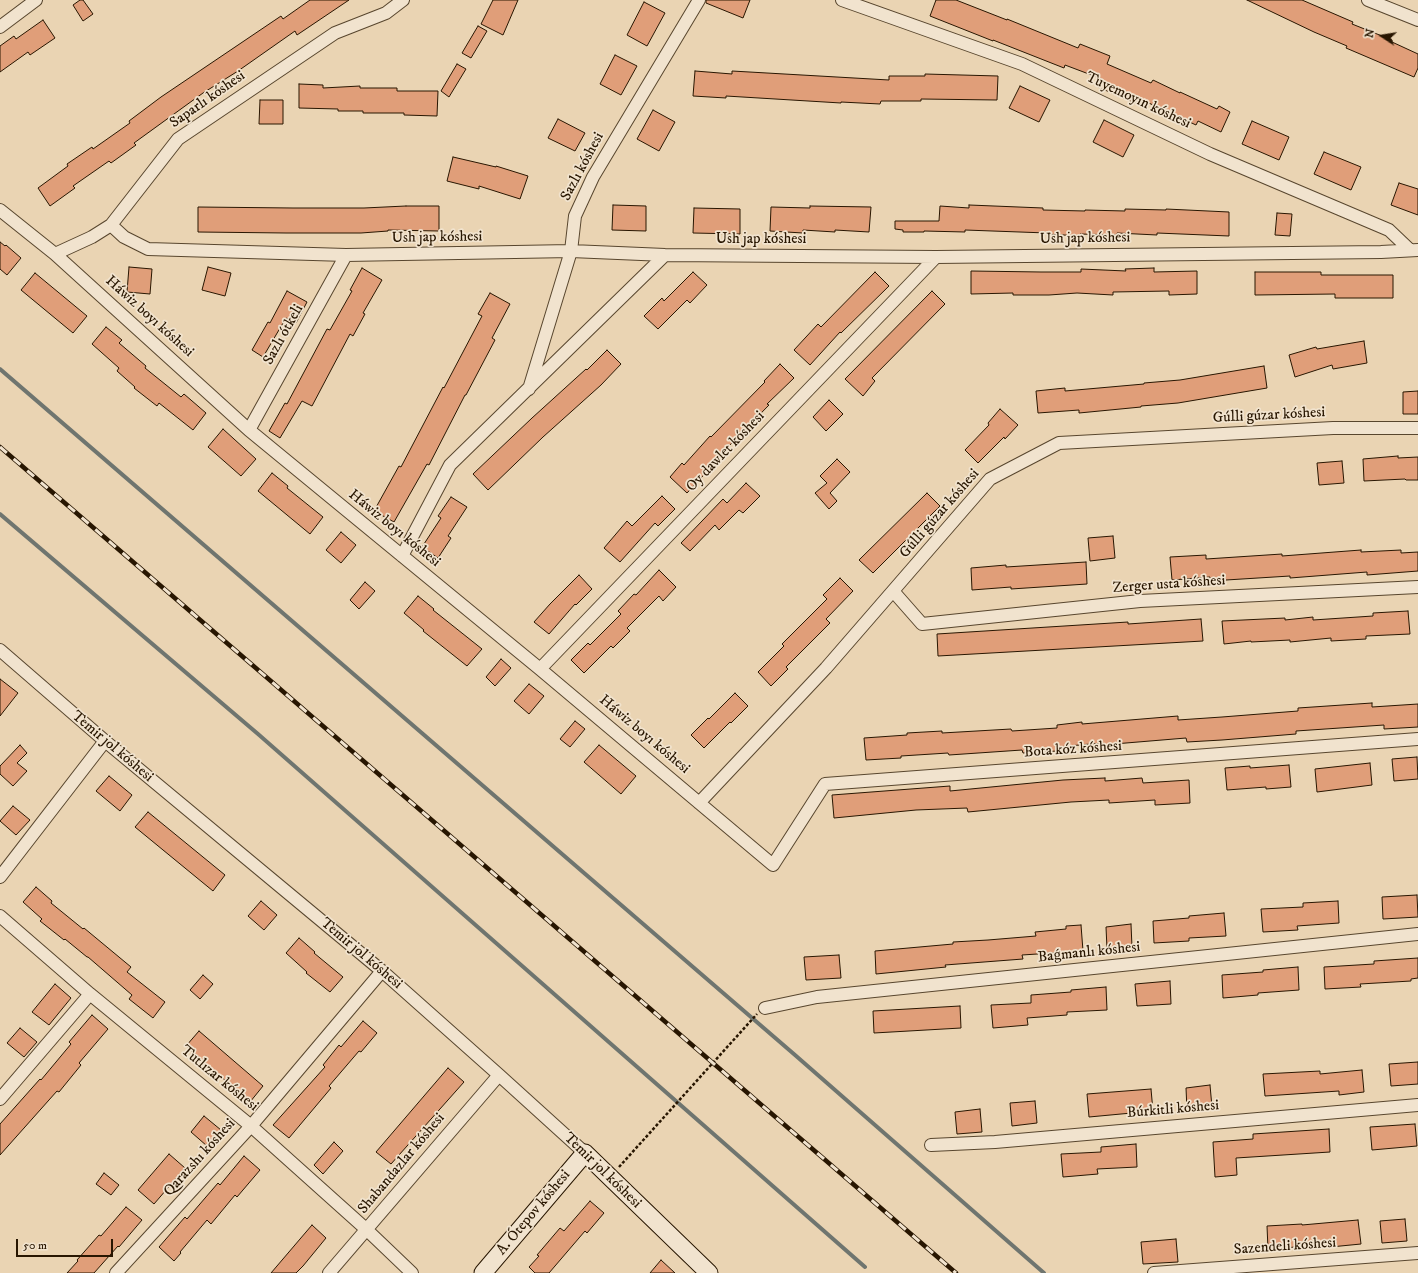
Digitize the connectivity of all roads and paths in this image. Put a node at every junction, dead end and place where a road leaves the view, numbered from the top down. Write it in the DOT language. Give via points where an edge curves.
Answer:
graph roads {
  1 [pos="36,0"];
  2 [pos="403,0"];
  3 [pos="699,0"];
  4 [pos="842,0"];
  5 [pos="1368,0"];
  6 [pos="1418,20"];
  7 [pos="0,27"];
  8 [pos="0,210"];
  9 [pos="111,225"];
  10 [pos="1414,250"];
  11 [pos="571,251"];
  12 [pos="55,254"];
  13 [pos="346,255"];
  14 [pos="665,255"];
  15 [pos="936,256"];
  16 [pos="528,389"];
  17 [pos="1418,428"];
  18 [pos="249,430"];
  19 [pos="402,556"];
  20 [pos="1418,587"];
  21 [pos="893,591"];
  22 [pos="0,650"];
  23 [pos="540,669"];
  24 [pos="1418,739"];
  25 [pos="105,741"];
  26 [pos="699,803"];
  27 [pos="773,865"];
  28 [pos="0,878"];
  29 [pos="0,916"];
  30 [pos="1418,934"];
  31 [pos="382,971"];
  32 [pos="90,994"];
  33 [pos="765,1008"];
  34 [pos="499,1074"];
  35 [pos="0,1099"];
  36 [pos="1418,1105"];
  37 [pos="251,1126"];
  38 [pos="932,1145"];
  39 [pos="585,1153"];
  40 [pos="610,1178"];
  41 [pos="367,1230"];
  42 [pos="1418,1253"];
  43 [pos="116,1273"];
  44 [pos="329,1273"];
  45 [pos="412,1273"];
  46 [pos="483,1273"];
  47 [pos="709,1273"];
  48 [pos="1154,1273"];
  1 -- 7 [label="street"];
  2 -- 9 [label="street, Saparlı kóshesi" via="386,13 335,33 178,139"];
  3 -- 11 [label="street, Sazlı kóshesi" via="593,177 575,216"];
  4 -- 10 [label="street, Tuyemoyın kóshesi" via="1022,64 1210,154 1389,230"];
  5 -- 6 [label="street"];
  8 -- 12 [label="street, Háwiz boyı kóshesi"];
  9 -- 12 [label="street, Saparlı kóshesi"];
  9 -- 13 [label="street, Ush jap kóshesi" via="124,237 148,249"];
  10 -- 15 [label="street, Ush jap kóshesi"];
  11 -- 13 [label="street, Ush jap kóshesi"];
  11 -- 14 [label="street, Ush jap kóshesi"];
  11 -- 16 [label="street, Sazlı kóshesi"];
  12 -- 18 [label="street, Háwiz boyı kóshesi"];
  13 -- 18 [label="street, Sazlı ótkeli"];
  14 -- 15 [label="street, Ush jap kóshesi"];
  14 -- 16 [label="street, Sazlı kóshesi"];
  15 -- 23 [label="street, Oy dawlet kóshesi"];
  16 -- 19 [label="street, Sazlı kóshesi" via="450,464"];
  17 -- 21 [label="street, Gúlli gúzar kóshesi" via="1333,428 1059,442 990,479"];
  18 -- 19 [label="street, Háwiz boyı kóshesi"];
  19 -- 23 [label="street, Háwiz boyı kóshesi"];
  20 -- 21 [label="street, Zerger usta kóshesi" via="1140,601 922,624"];
  21 -- 26 [label="street, Gúlli gúzar kóshesi" via="826,668"];
  22 -- 25 [label="street, Temir jol kóshesi"];
  23 -- 26 [label="street, Háwiz boyı kóshesi"];
  24 -- 27 [label="street, Bota kóz kóshesi" via="825,784"];
  25 -- 28 [label="street"];
  25 -- 31 [label="street, Temir jol kóshesi"];
  26 -- 27 [label="street, Háwiz boyı kóshesi"];
  29 -- 32 [label="street, Tutlızar kóshesi"];
  30 -- 33 [label="street, Baǵmanlı kóshesi" via="825,996"];
  31 -- 34 [label="street, Temir jol kóshesi"];
  31 -- 37 [label="street, Qarazshı kóshesi"];
  32 -- 35 [label="street"];
  32 -- 37 [label="street, Tutlızar kóshesi"];
  33 -- 40 [label="path"];
  34 -- 39 [label="street, Temir jol kóshesi"];
  34 -- 41 [label="street, Shabandazlar kóshesi"];
  36 -- 38 [label="street, Búrkitli kóshesi" via="995,1142"];
  37 -- 41 [label="street, Tutlızar kóshesi"];
  37 -- 43 [label="street, Qarazshı kóshesi"];
  39 -- 40 [label="street, Temir jol kóshesi"];
  39 -- 46 [label="street, A. Ótepov kóshesi"];
  40 -- 47 [label="street, Temir jol kóshesi"];
  41 -- 44 [label="street, Shabandazlar kóshesi"];
  41 -- 45 [label="street, Tutlızar kóshesi"];
  42 -- 48 [label="street, Sazendeli kóshesi"];
}
